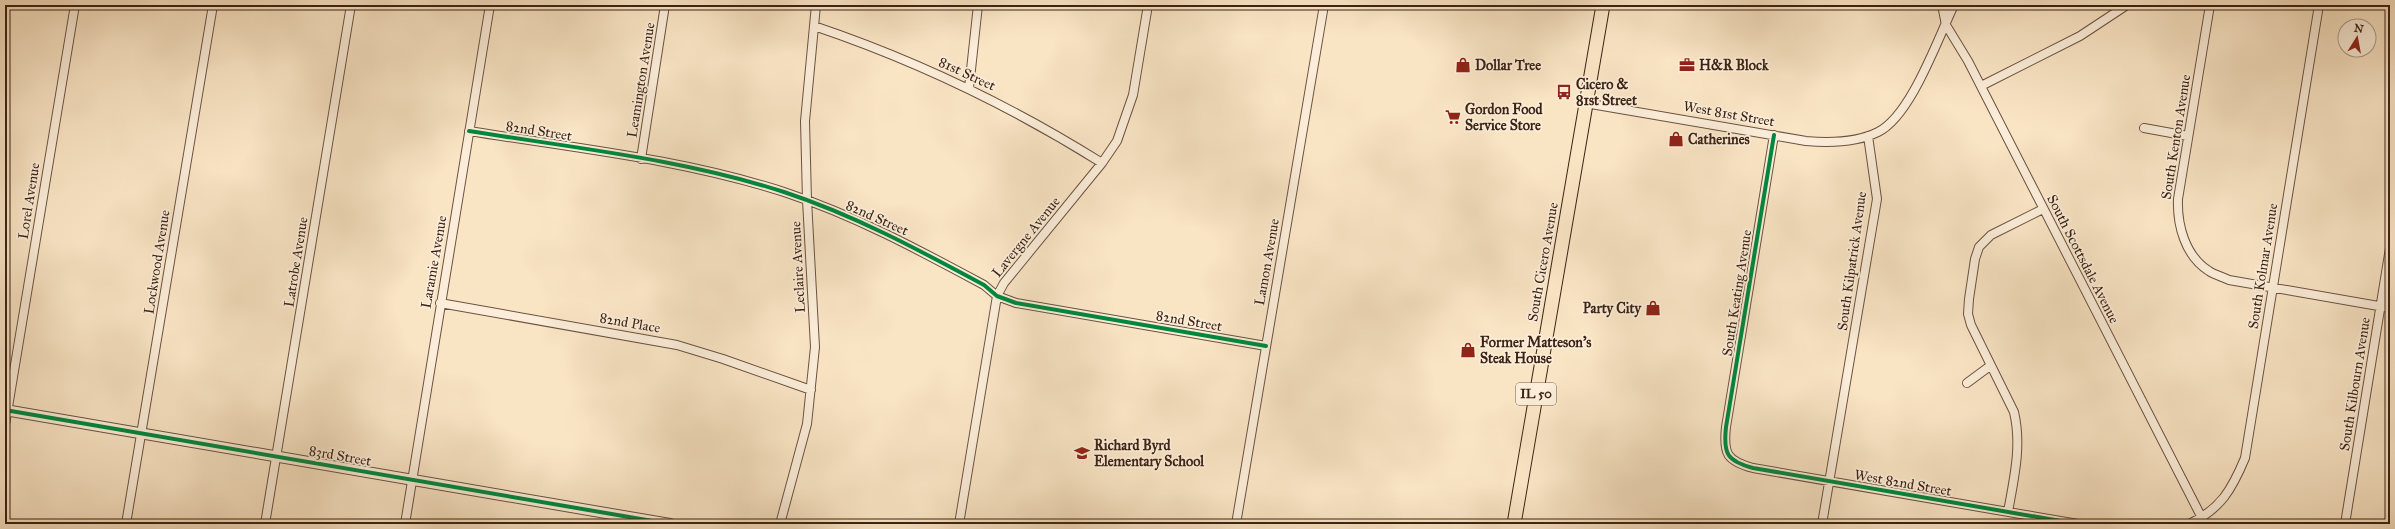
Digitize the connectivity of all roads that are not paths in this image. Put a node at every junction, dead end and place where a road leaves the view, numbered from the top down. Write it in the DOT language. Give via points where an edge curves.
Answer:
graph roads {
  1 [pos="75,5"];
  2 [pos="213,5"];
  3 [pos="351,5"];
  4 [pos="490,5"];
  5 [pos="665,5"];
  6 [pos="816,5"];
  7 [pos="978,5"];
  8 [pos="1148,5"];
  9 [pos="1324,5"];
  10 [pos="1602,5"];
  11 [pos="1942,5"];
  12 [pos="1954,5"];
  13 [pos="2126,5"];
  14 [pos="2210,5"];
  15 [pos="2319,5"];
  16 [pos="1946,25"];
  17 [pos="814,26"];
  18 [pos="1981,86"];
  19 [pos="969,88"];
  20 [pos="1585,103"];
  21 [pos="2144,128"];
  22 [pos="469,131"];
  23 [pos="1774,136"];
  24 [pos="1868,136"];
  25 [pos="2188,136"];
  26 [pos="641,159"];
  27 [pos="1102,163"];
  28 [pos="807,200"];
  29 [pos="2043,209"];
  30 [pos="2390,248"];
  31 [pos="2272,288"];
  32 [pos="996,296"];
  33 [pos="440,303"];
  34 [pos="2380,307"];
  35 [pos="2390,308"];
  36 [pos="1266,346"];
  37 [pos="1990,366"];
  38 [pos="1967,383"];
  39 [pos="811,390"];
  40 [pos="6,410"];
  41 [pos="5,425"];
  42 [pos="141,434"];
  43 [pos="1728,455"];
  44 [pos="276,457"];
  45 [pos="412,480"];
  46 [pos="1830,481"];
  47 [pos="2008,512"];
  48 [pos="2204,521"];
  49 [pos="126,524"];
  50 [pos="265,524"];
  51 [pos="405,524"];
  52 [pos="670,524"];
  53 [pos="780,524"];
  54 [pos="959,524"];
  55 [pos="1236,524"];
  56 [pos="1514,524"];
  57 [pos="1822,524"];
  58 [pos="2078,524"];
  59 [pos="2189,524"];
  60 [pos="2345,524"];
  1 -- 40 [label="street, Lorel Avenue"];
  2 -- 42 [label="street, Lockwood Avenue"];
  3 -- 44 [label="street, Latrobe Avenue"];
  4 -- 22 [label="street, Laramie Avenue"];
  5 -- 26 [label="street, Leamington Avenue"];
  6 -- 17 [label="street, Leclaire Avenue"];
  7 -- 19 [label="street"];
  8 -- 27 [label="street, Lavergne Avenue" via="1133,95 1117,141"];
  9 -- 36 [label="street, Lamon Avenue"];
  10 -- 20 [label="main road, South Cicero Avenue / IL 50"];
  11 -- 16 [label="street, South Scottsdale Avenue"];
  12 -- 16 [label="street"];
  13 -- 18 [label="street" via="2080,36"];
  14 -- 25 [label="street, South Kenton Avenue"];
  15 -- 31 [label="street, South Kolmar Avenue"];
  16 -- 18 [label="street, South Scottsdale Avenue"];
  16 -- 24 [label="street" via="1909,97 1890,123 1879,132"];
  17 -- 19 [label="street, 81st Street" via="876,47"];
  17 -- 28 [label="street, Leclaire Avenue" via="805,121"];
  18 -- 29 [label="street, South Scottsdale Avenue"];
  19 -- 27 [label="street, 81st Street" via="1050,130"];
  20 -- 23 [label="street, West 81st Street"];
  20 -- 56 [label="main road, South Cicero Avenue / IL 50"];
  21 -- 25 [label="street"];
  22 -- 26 [label="street, 82nd Street"];
  22 -- 33 [label="street, Laramie Avenue"];
  23 -- 24 [label="street, West 81st Street" via="1822,142"];
  23 -- 43 [label="street, South Keating Avenue" via="1726,427 1725,442"];
  24 -- 46 [label="street, South Kilpatrick Avenue" via="1877,199"];
  25 -- 31 [label="street, South Kenton Avenue" via="2178,199 2180,227 2185,241 2198,261 2209,271 2229,280"];
  26 -- 28 [label="street, 82nd Street" via="742,180"];
  27 -- 32 [label="street, Lavergne Avenue" via="1004,282"];
  28 -- 32 [label="street, 82nd Street" via="884,232 984,285"];
  28 -- 39 [label="street, Leclaire Avenue" via="815,347"];
  29 -- 37 [label="street" via="1991,235 1979,247 1975,259 1968,314"];
  29 -- 48 [label="street, South Scottsdale Avenue"];
  30 -- 34 [label="street, South Kilbourn Avenue"];
  31 -- 34 [label="street"];
  31 -- 48 [label="street, South Kolmar Avenue" via="2245,458 2233,486"];
  32 -- 36 [label="street, 82nd Street" via="1016,303"];
  32 -- 54 [label="street, Lavergne Avenue"];
  33 -- 39 [label="street, 82nd Place" via="677,345 723,358"];
  33 -- 45 [label="street, Laramie Avenue"];
  34 -- 35 [label="street"];
  34 -- 60 [label="street, South Kilbourn Avenue"];
  36 -- 55 [label="street, Lamon Avenue"];
  37 -- 38 [label="street"];
  37 -- 47 [label="street" via="2014,412 2018,426 2019,446"];
  39 -- 53 [label="street, Leclaire Avenue" via="806,424"];
  40 -- 41 [label="street, Lorel Avenue"];
  40 -- 42 [label="street, 83rd Street"];
  42 -- 44 [label="street, 83rd Street"];
  42 -- 49 [label="street, Lockwood Avenue"];
  43 -- 46 [label="street, West 82nd Street" via="1733,460 1753,468"];
  44 -- 45 [label="street, 83rd Street"];
  44 -- 50 [label="street, Latrobe Avenue"];
  45 -- 51 [label="street, Laramie Avenue"];
  45 -- 52 [label="street, 83rd Street"];
  46 -- 47 [label="street, West 82nd Street"];
  46 -- 57 [label="street, South Kilpatrick Avenue"];
  47 -- 58 [label="street, West 82nd Street"];
  48 -- 59 [label="street"];
}
